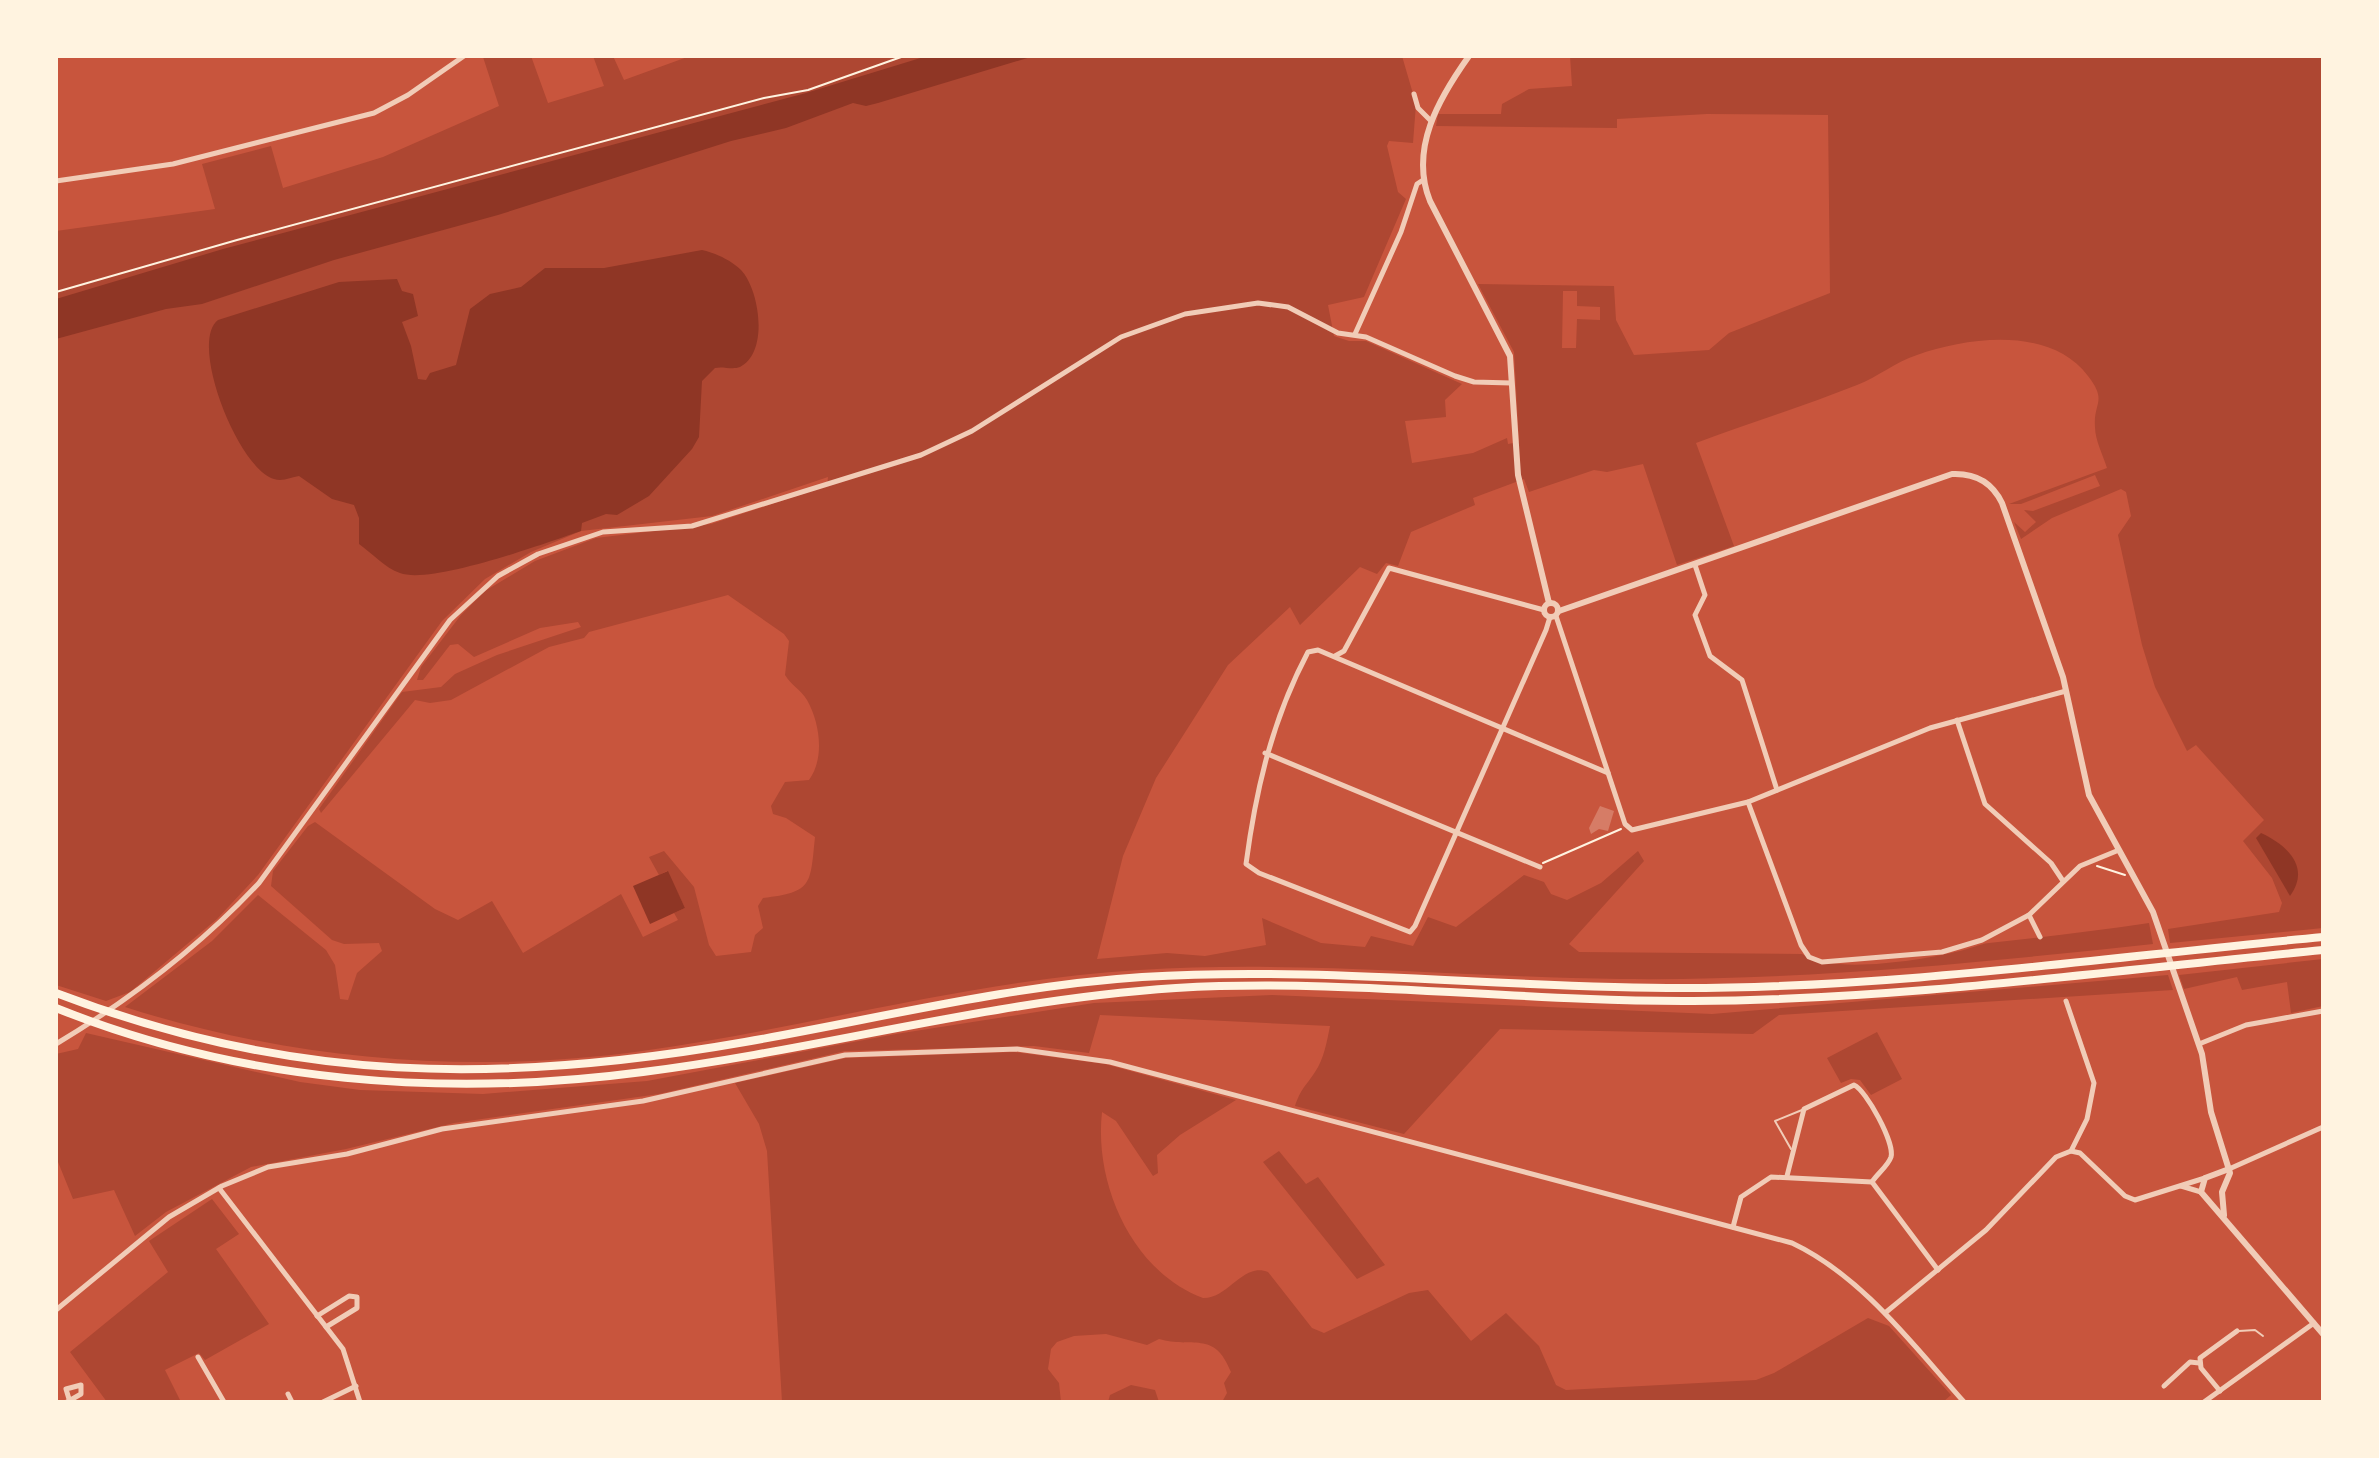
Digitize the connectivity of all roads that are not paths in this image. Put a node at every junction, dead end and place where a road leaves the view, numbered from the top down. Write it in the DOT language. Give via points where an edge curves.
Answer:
graph roads {
  1 [pos="464,56"];
  2 [pos="1469,56"];
  3 [pos="1414,94"];
  4 [pos="1431,121"];
  5 [pos="1423,180"];
  6 [pos="56,181"];
  7 [pos="1355,334"];
  8 [pos="1511,383"];
  9 [pos="1695,565"];
  10 [pos="1546,607"];
  11 [pos="1553,617"];
  12 [pos="1559,631"];
  13 [pos="1335,656"];
  14 [pos="2067,690"];
  15 [pos="1957,720"];
  16 [pos="1502,727"];
  17 [pos="1265,753"];
  18 [pos="1608,773"];
  19 [pos="1777,790"];
  20 [pos="1748,802"];
  21 [pos="1455,833"];
  22 [pos="2119,850"];
  23 [pos="1540,867"];
  24 [pos="2063,881"];
  25 [pos="2029,915"];
  26 [pos="2040,937"];
  27 [pos="2323,937"];
  28 [pos="2323,950"];
  29 [pos="56,993"];
  30 [pos="2066,1001"];
  31 [pos="56,1008"];
  32 [pos="2323,1011"];
  33 [pos="56,1044"];
  34 [pos="2199,1044"];
  35 [pos="1804,1109"];
  36 [pos="2323,1127"];
  37 [pos="1791,1150"];
  38 [pos="2071,1151"];
  39 [pos="2229,1169"];
  40 [pos="1787,1176"];
  41 [pos="2215,1177"];
  42 [pos="2205,1178"];
  43 [pos="1872,1182"];
  44 [pos="2180,1186"];
  45 [pos="219,1188"];
  46 [pos="2223,1189"];
  47 [pos="2201,1192"];
  48 [pos="2208,1199"];
  49 [pos="2224,1215"];
  50 [pos="1733,1227"];
  51 [pos="1938,1270"];
  52 [pos="56,1310"];
  53 [pos="1885,1313"];
  54 [pos="317,1316"];
  55 [pos="2314,1323"];
  56 [pos="326,1327"];
  57 [pos="2237,1331"];
  58 [pos="2323,1334"];
  59 [pos="2263,1336"];
  60 [pos="198,1357"];
  61 [pos="2199,1363"];
  62 [pos="356,1386"];
  63 [pos="2164,1386"];
  64 [pos="2220,1391"];
  65 [pos="288,1394"];
  66 [pos="224,1402"];
  67 [pos="292,1402"];
  68 [pos="323,1402"];
  69 [pos="360,1402"];
  70 [pos="1964,1402"];
  71 [pos="2204,1402"];
  1 -- 6 [label="street" via="374,113 173,164"];
  2 -- 4 [label="street"];
  3 -- 4 [label="street" via="1418,108"];
  4 -- 5 [label="street" via="1424,139"];
  5 -- 7 [label="street"];
  5 -- 8 [label="street" via="1508,352"];
  7 -- 8 [label="street" via="1455,376"];
  7 -- 33 [label="street" via="1338,333 1305,314 1272,304 1185,314 1121,337 972,431 921,455 692,526 624,529 538,554 498,576 450,620 259,883 229,915 123,1001"];
  8 -- 10 [label="street" via="1518,475"];
  9 -- 11 [label="street"];
  9 -- 14 [label="street" via="1933,480 1971,475 1990,485 2002,503"];
  9 -- 19 [label="street" via="1705,595 1695,615 1704,646 1742,680"];
  10 -- 11 [label="street"];
  10 -- 11 [label="street" via="1555,604"];
  10 -- 13 [label="street" via="1389,568 1344,651"];
  11 -- 12 [label="street"];
  11 -- 12 [label="street"];
  11 -- 16 [label="street"];
  12 -- 18 [label="street"];
  13 -- 16 [label="street"];
  13 -- 17 [label="street" via="1308,652"];
  14 -- 15 [label="street"];
  14 -- 22 [label="street" via="2089,795"];
  15 -- 19 [label="street"];
  15 -- 24 [label="street" via="1985,804 2051,863"];
  16 -- 18 [label="street"];
  16 -- 21 [label="street"];
  17 -- 21 [label="street"];
  17 -- 21 [label="street" via="1246,864 1259,873 1410,932"];
  18 -- 20 [label="street" via="1625,824 1632,830"];
  19 -- 20 [label="street"];
  20 -- 25 [label="street" via="1801,945 1816,960 1848,962 1942,952 1993,935"];
  21 -- 23 [label="street"];
  22 -- 24 [label="street" via="2086,863"];
  22 -- 34 [label="street" via="2153,912"];
  24 -- 25 [label="street"];
  25 -- 26 [label="street"];
  27 -- 29 [label="highway" via="1743,987 1282,975 1127,978 993,995 642,1059 492,1072 365,1067 237,1048"];
  28 -- 31 [label="highway" via="1777,1000 1621,1000 1273,987 1093,994 645,1072 492,1085 393,1082 278,1069 206,1055"];
  30 -- 38 [label="street" via="2094,1083 2087,1119"];
  32 -- 34 [label="street" via="2246,1025"];
  34 -- 39 [label="street" via="2211,1112"];
  35 -- 37 [label="street"];
  35 -- 37 [label="lane" via="1775,1121"];
  35 -- 43 [label="street" via="1849,1085 1864,1091 1891,1149 1889,1161"];
  36 -- 39 [label="street"];
  37 -- 40 [label="street"];
  38 -- 44 [label="street" via="2080,1153 2130,1198"];
  38 -- 51 [label="street" via="2056,1157 1986,1230"];
  39 -- 41 [label="street"];
  39 -- 46 [label="street"];
  40 -- 43 [label="street"];
  40 -- 50 [label="street" via="1771,1177 1744,1193"];
  41 -- 42 [label="street"];
  41 -- 46 [label="street"];
  42 -- 44 [label="street"];
  42 -- 47 [label="street"];
  43 -- 51 [label="street"];
  44 -- 47 [label="street"];
  45 -- 50 [label="street" via="268,1167 328,1158 442,1129 643,1101 845,1055 1026,1050 1110,1062"];
  45 -- 52 [label="street" via="155,1227"];
  45 -- 54 [label="street"];
  46 -- 48 [label="street"];
  46 -- 49 [label="street"];
  47 -- 48 [label="street"];
  48 -- 49 [label="street"];
  49 -- 55 [label="street"];
  50 -- 53 [label="street" via="1802,1248"];
  51 -- 53 [label="street"];
  53 -- 70 [label="street"];
  54 -- 56 [label="street"];
  54 -- 56 [label="street" via="349,1296 357,1297 357,1308"];
  55 -- 58 [label="street"];
  55 -- 64 [label="street"];
  56 -- 62 [label="street" via="348,1360"];
  57 -- 59 [label="lane" via="2255,1330"];
  57 -- 61 [label="street"];
  60 -- 66 [label="street"];
  61 -- 63 [label="street" via="2190,1362"];
  61 -- 64 [label="street"];
  62 -- 68 [label="street"];
  62 -- 69 [label="street"];
  64 -- 71 [label="street"];
  65 -- 67 [label="street"];
}
